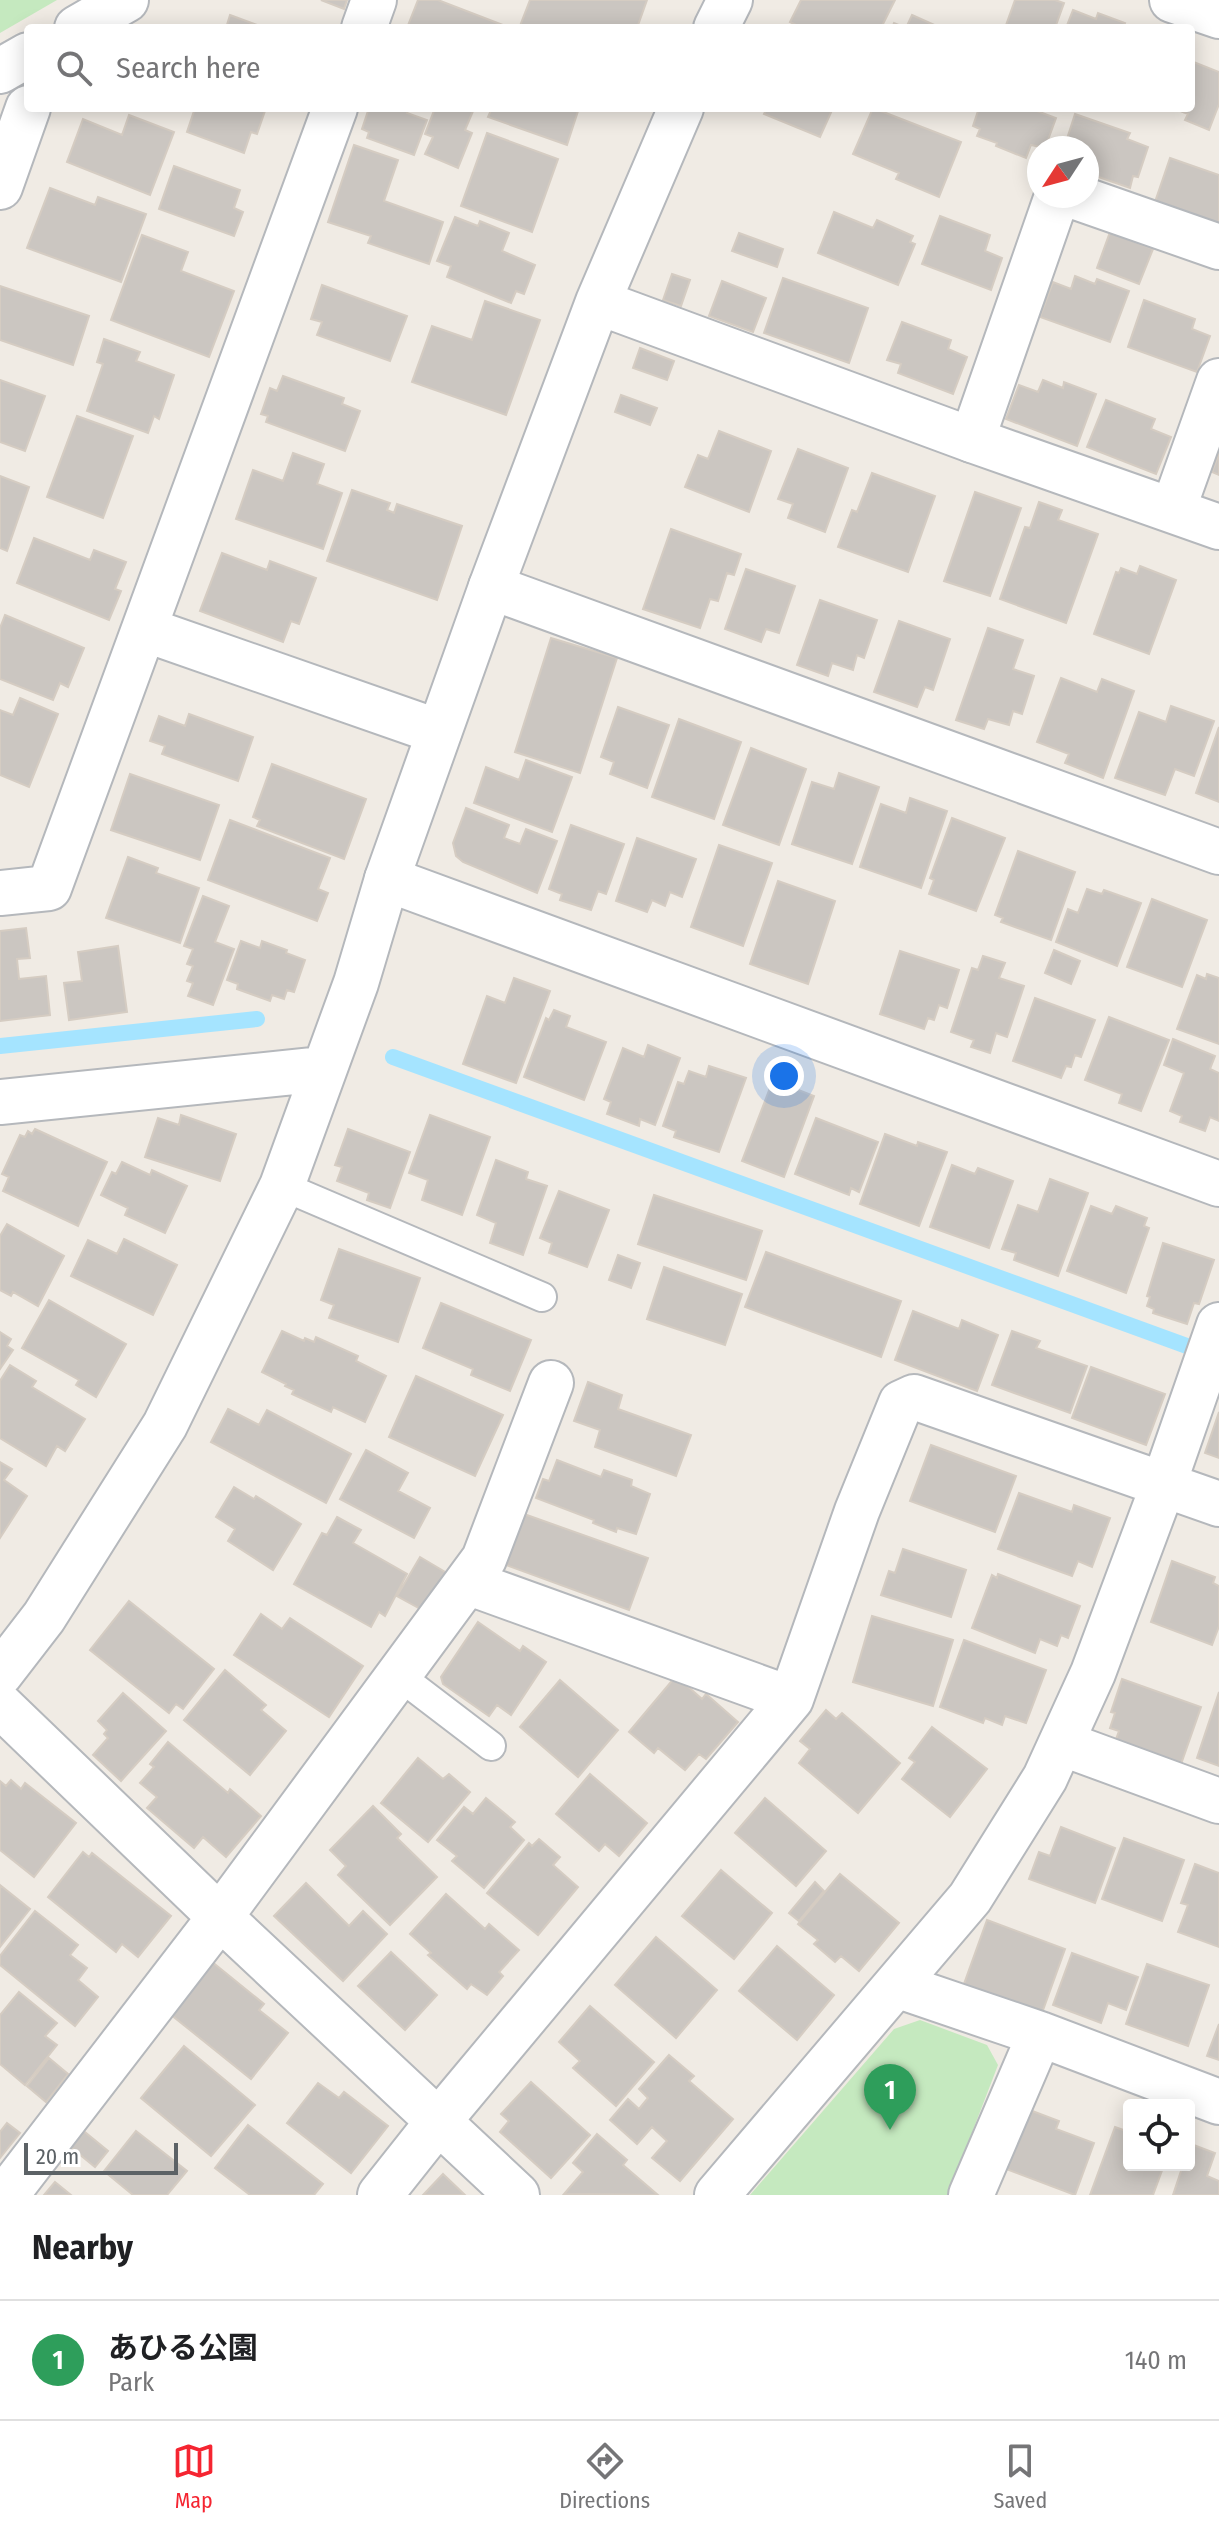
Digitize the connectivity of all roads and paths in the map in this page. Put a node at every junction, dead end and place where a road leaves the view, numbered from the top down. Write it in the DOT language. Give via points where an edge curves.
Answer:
graph roads {
  1 [pos="126,0"];
  2 [pos="374,0"];
  3 [pos="730,0"];
  4 [pos="1172,0"];
  5 [pos="1219,16"];
  6 [pos="84,24"];
  7 [pos="365,24"];
  8 [pos="718,24"];
  9 [pos="24,57"];
  10 [pos="0,71"];
  11 [pos="27,112"];
  12 [pos="334,112"];
  13 [pos="679,112"];
  14 [pos="0,187"];
  15 [pos="1099,205"];
  16 [pos="1053,208"];
  17 [pos="1219,247"];
  18 [pos="598,302"];
  19 [pos="1219,381"];
  20 [pos="972,440"];
  21 [pos="1173,510"];
  22 [pos="1219,527"];
  23 [pos="491,587"];
  24 [pos="144,629"];
  25 [pos="439,732"];
  26 [pos="1219,852"];
  27 [pos="387,879"];
  28 [pos="0,893"];
  29 [pos="323,1069"];
  30 [pos="0,1102"];
  31 [pos="1219,1184"];
  32 [pos="282,1186"];
  33 [pos="542,1297"];
  34 [pos="1219,1325"];
  35 [pos="551,1383"];
  36 [pos="1164,1483"];
  37 [pos="1219,1504"];
  38 [pos="467,1582"];
  39 [pos="0,1674"];
  40 [pos="398,1675"];
  41 [pos="791,1699"];
  42 [pos="0,1705"];
  43 [pos="1061,1743"];
  44 [pos="491,1746"];
  45 [pos="1219,1801"];
  46 [pos="220,1917"];
  47 [pos="896,1985"];
  48 [pos="1040,2034"];
  49 [pos="1219,2102"];
  50 [pos="437,2123"];
  51 [pos="6,2195"];
  52 [pos="380,2195"];
  53 [pos="517,2195"];
  54 [pos="717,2195"];
  55 [pos="971,2195"];
  1 -- 6 [label="street"];
  2 -- 7 [label="street"];
  3 -- 8 [label="street"];
  4 -- 5 [label="street"];
  9 -- 10 [label="street"];
  11 -- 14 [label="street"];
  12 -- 24 [label="street"];
  13 -- 18 [label="street"];
  15 -- 17 [label="street"];
  16 -- 20 [label="street"];
  18 -- 20 [label="street"];
  18 -- 23 [label="street"];
  19 -- 21 [label="street"];
  20 -- 21 [label="street"];
  21 -- 22 [label="street"];
  23 -- 25 [label="street"];
  23 -- 26 [label="street"];
  24 -- 25 [label="street"];
  24 -- 28 [label="street" via="49,888"];
  25 -- 27 [label="street"];
  27 -- 29 [label="street"];
  27 -- 31 [label="street"];
  29 -- 30 [label="street"];
  29 -- 32 [label="street"];
  32 -- 33 [label="lane"];
  32 -- 39 [label="street" via="165,1425 44,1617"];
  34 -- 36 [label="street"];
  35 -- 38 [label="street" via="484,1559"];
  36 -- 37 [label="street"];
  36 -- 41 [label="street" via="914,1397 901,1403"];
  36 -- 43 [label="street"];
  38 -- 40 [label="street"];
  38 -- 41 [label="street"];
  40 -- 44 [label="lane"];
  40 -- 46 [label="street"];
  41 -- 50 [label="street"];
  42 -- 46 [label="street"];
  43 -- 45 [label="street"];
  43 -- 47 [label="street" via="970,1898"];
  46 -- 50 [label="street"];
  46 -- 51 [label="street"];
  47 -- 48 [label="street"];
  47 -- 54 [label="street"];
  48 -- 49 [label="street"];
  48 -- 55 [label="street"];
  50 -- 52 [label="street"];
  50 -- 53 [label="street"];
}
